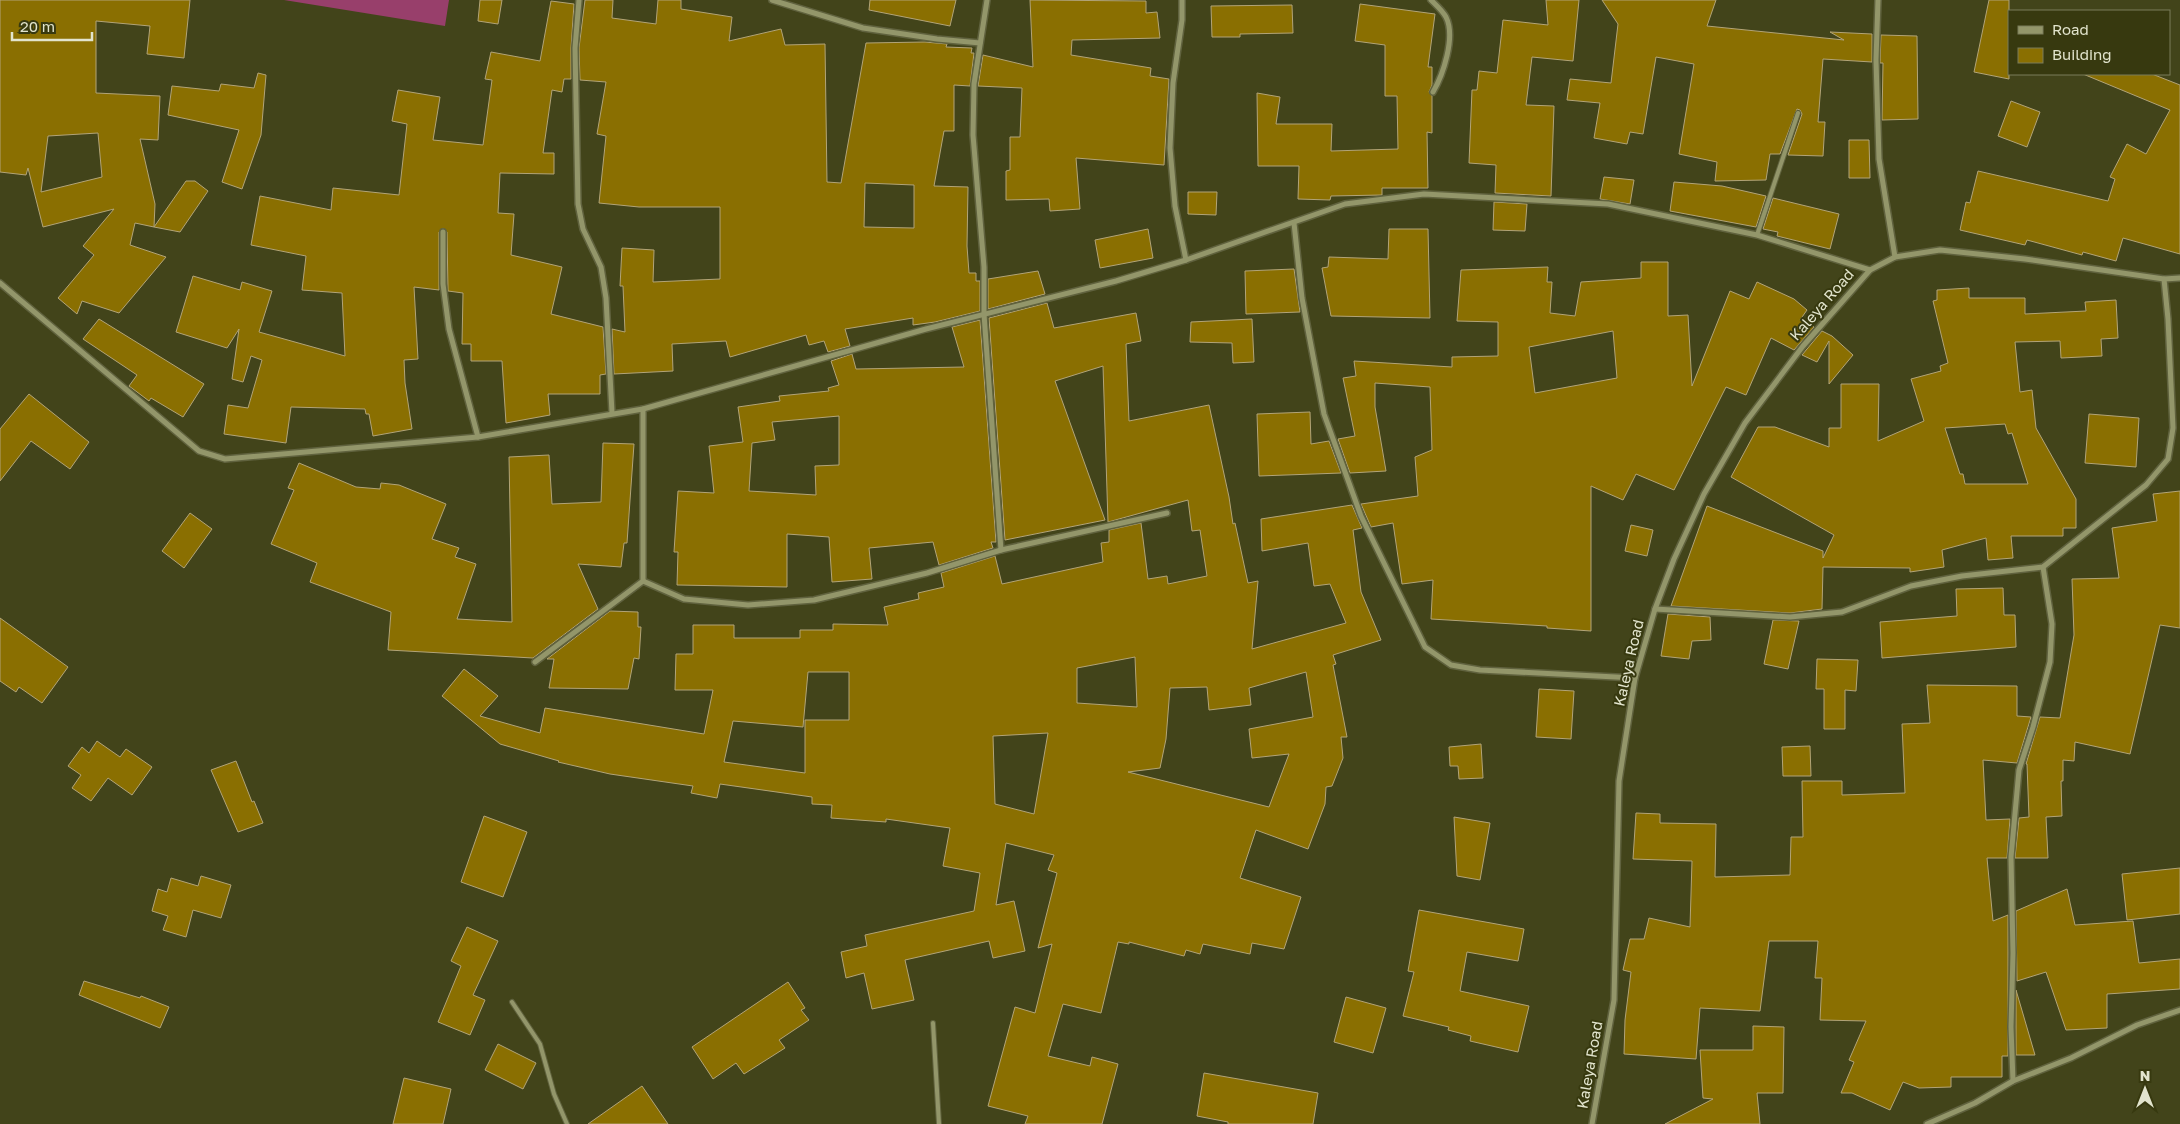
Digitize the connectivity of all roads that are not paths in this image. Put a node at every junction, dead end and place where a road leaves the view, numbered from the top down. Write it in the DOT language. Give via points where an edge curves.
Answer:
graph roads {
  1 [pos="579,0"];
  2 [pos="772,0"];
  3 [pos="987,0"];
  4 [pos="1182,0"];
  5 [pos="1430,0"];
  6 [pos="1878,0"];
  7 [pos="980,43"];
  8 [pos="1433,92"];
  9 [pos="1798,113"];
  10 [pos="1294,223"];
  11 [pos="443,232"];
  12 [pos="1757,235"];
  13 [pos="1894,257"];
  14 [pos="1186,260"];
  15 [pos="1870,270"];
  16 [pos="2180,278"];
  17 [pos="2164,279"];
  18 [pos="0,283"];
  19 [pos="984,314"];
  20 [pos="643,409"];
  21 [pos="612,413"];
  22 [pos="478,437"];
  23 [pos="1166,513"];
  24 [pos="1001,550"];
  25 [pos="2043,566"];
  26 [pos="643,581"];
  27 [pos="1655,609"];
  28 [pos="535,662"];
  29 [pos="1635,678"];
  30 [pos="512,1002"];
  31 [pos="2180,1010"];
  32 [pos="933,1023"];
  33 [pos="2013,1081"];
  34 [pos="567,1124"];
  35 [pos="939,1124"];
  36 [pos="1592,1124"];
  37 [pos="1927,1124"];
  1 -- 21 [label="street" via="575,48 578,204 583,229 601,267 606,298"];
  2 -- 7 [label="street" via="864,28"];
  3 -- 7 [label="street"];
  4 -- 14 [label="street" via="1170,148 1175,206"];
  5 -- 8 [label="street" via="1447,19 1449,39 1445,67"];
  6 -- 13 [label="street" via="1876,60 1880,159"];
  7 -- 19 [label="street" via="972,135 984,268"];
  9 -- 12 [label="lane"];
  10 -- 12 [label="street" via="1345,204 1424,194 1608,204"];
  10 -- 14 [label="street"];
  10 -- 29 [label="street" via="1302,298 1324,414 1361,516 1424,647 1451,665 1480,670"];
  11 -- 22 [label="street" via="443,284 449,329"];
  12 -- 15 [label="street"];
  13 -- 15 [label="street"];
  13 -- 17 [label="street" via="1940,250"];
  14 -- 19 [label="street"];
  15 -- 27 [label="street, Kaleya Road" via="1803,346 1745,423 1704,494"];
  16 -- 17 [label="street"];
  17 -- 25 [label="street" via="2173,428 2168,459 2146,485"];
  18 -- 22 [label="street" via="199,451 225,460"];
  19 -- 20 [label="street"];
  19 -- 24 [label="street"];
  20 -- 21 [label="street"];
  20 -- 26 [label="street"];
  21 -- 22 [label="street"];
  23 -- 24 [label="street"];
  24 -- 26 [label="street" via="927,573 814,600 748,605 684,599"];
  25 -- 27 [label="street" via="1911,586 1842,612 1790,616"];
  25 -- 33 [label="street" via="2052,624 2050,662 2019,770 2012,839"];
  26 -- 28 [label="street"];
  27 -- 29 [label="street, Kaleya Road"];
  29 -- 36 [label="street, Kaleya Road" via="1619,781 1614,1000"];
  30 -- 34 [label="lane" via="540,1044 554,1094"];
  31 -- 33 [label="street" via="2137,1025"];
  32 -- 35 [label="lane"];
  33 -- 37 [label="street" via="1975,1103"];
}
